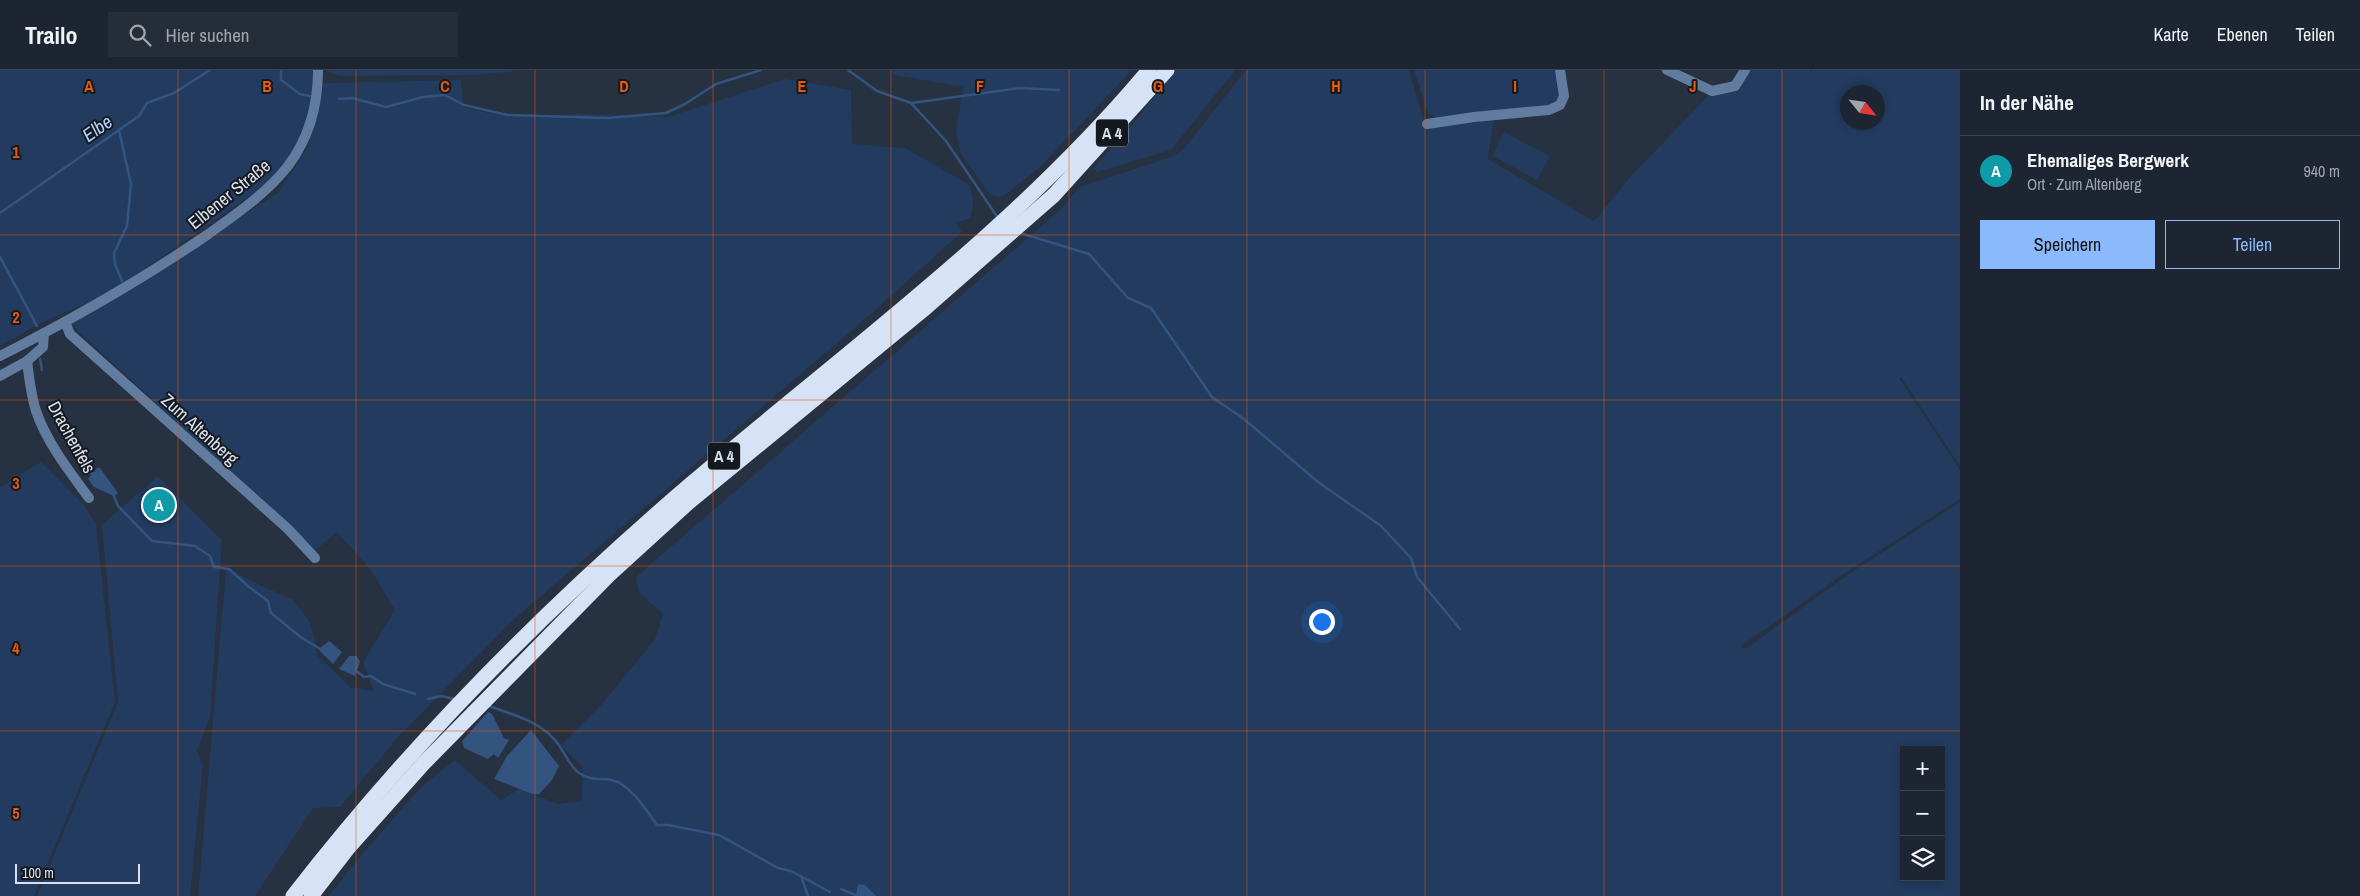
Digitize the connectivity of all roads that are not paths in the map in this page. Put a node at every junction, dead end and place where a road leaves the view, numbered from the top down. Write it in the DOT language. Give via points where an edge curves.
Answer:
graph roads {
  1 [pos="318,70"];
  2 [pos="1149,70"];
  3 [pos="1167,70"];
  4 [pos="1560,70"];
  5 [pos="1667,70"];
  6 [pos="1745,70"];
  7 [pos="1427,124"];
  8 [pos="918,305"];
  9 [pos="65,322"];
  10 [pos="44,334"];
  11 [pos="0,356"];
  12 [pos="27,361"];
  13 [pos="0,376"];
  14 [pos="89,498"];
  15 [pos="315,558"];
  16 [pos="343,844"];
  17 [pos="293,896"];
  18 [pos="311,896"];
  1 -- 9 [label="street, Elbener Straße" via="311,122 304,140 282,173 212,231 162,265"];
  2 -- 8 [label="highway, A 4" via="1076,152"];
  3 -- 8 [label="highway, A 4" via="1054,195"];
  4 -- 7 [label="street" via="1564,96 1560,105 1549,110"];
  5 -- 6 [label="street" via="1712,91 1735,86"];
  8 -- 16 [label="highway, A 4" via="609,575 548,624 418,747"];
  9 -- 10 [label="street, Elbener Straße"];
  9 -- 15 [label="street, Zum Altenberg" via="70,334 288,529"];
  10 -- 11 [label="street, Elbener Straße"];
  10 -- 12 [label="street" via="43,347"];
  12 -- 13 [label="street"];
  12 -- 14 [label="street, Drachenfels" via="36,412 67,468"];
  16 -- 17 [label="highway, A 4"];
  16 -- 18 [label="highway, A 4"];
}
